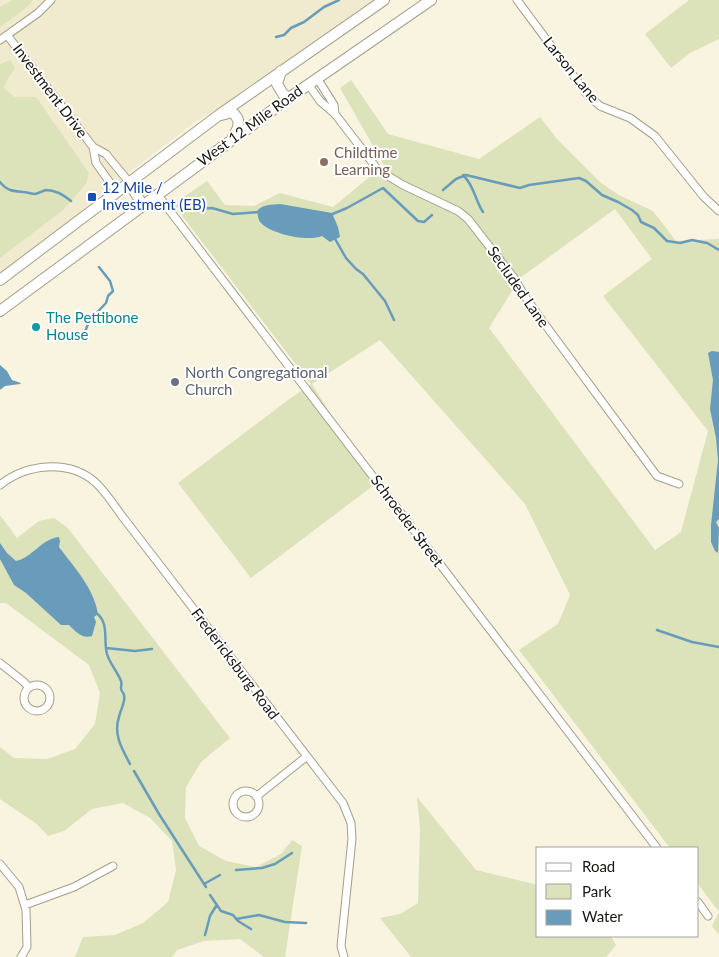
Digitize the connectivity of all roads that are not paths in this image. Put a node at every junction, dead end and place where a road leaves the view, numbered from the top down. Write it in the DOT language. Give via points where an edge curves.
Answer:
graph roads {
  1 [pos="51,0"];
  2 [pos="384,0"];
  3 [pos="431,0"];
  4 [pos="517,0"];
  5 [pos="7,35"];
  6 [pos="0,40"];
  7 [pos="281,71"];
  8 [pos="317,78"];
  9 [pos="308,84"];
  10 [pos="288,98"];
  11 [pos="336,114"];
  12 [pos="220,115"];
  13 [pos="231,140"];
  14 [pos="93,147"];
  15 [pos="129,182"];
  16 [pos="116,191"];
  17 [pos="157,194"];
  18 [pos="137,209"];
  19 [pos="719,211"];
  20 [pos="0,280"];
  21 [pos="0,311"];
  22 [pos="678,484"];
  23 [pos="0,485"];
  24 [pos="0,662"];
  25 [pos="29,688"];
  26 [pos="306,757"];
  27 [pos="257,796"];
  28 [pos="656,847"];
  29 [pos="0,864"];
  30 [pos="113,866"];
  31 [pos="699,903"];
  32 [pos="24,905"];
  33 [pos="708,916"];
  34 [pos="21,957"];
  35 [pos="344,957"];
  1 -- 5 [label="street"];
  2 -- 7 [label="main road, West 12 Mile Road"];
  3 -- 8 [label="main road, West 12 Mile Road"];
  4 -- 19 [label="street, Larson Lane" via="587,94 600,106 630,118 655,136"];
  5 -- 6 [label="street"];
  5 -- 14 [label="street, Investment Drive"];
  7 -- 10 [label="main road" via="277,84"];
  7 -- 12 [label="main road, West 12 Mile Road"];
  8 -- 9 [label="main road, West 12 Mile Road"];
  8 -- 11 [label="street, Secluded Lane"];
  9 -- 10 [label="main road, West 12 Mile Road"];
  9 -- 11 [label="street, Secluded Lane" via="320,101"];
  10 -- 13 [label="main road, West 12 Mile Road"];
  11 -- 22 [label="street, Secluded Lane" via="378,170 458,211 475,226 657,476"];
  12 -- 13 [label="main road" via="232,112 239,121 238,130"];
  12 -- 15 [label="main road, West 12 Mile Road"];
  13 -- 17 [label="main road, West 12 Mile Road"];
  14 -- 15 [label="street, Investment Drive" via="106,154"];
  14 -- 16 [label="street, Investment Drive" via="96,163"];
  15 -- 16 [label="main road, West 12 Mile Road"];
  15 -- 18 [label="main road" via="139,199"];
  16 -- 20 [label="main road, West 12 Mile Road"];
  17 -- 18 [label="main road, West 12 Mile Road"];
  17 -- 28 [label="street, Schroeder Street"];
  18 -- 21 [label="main road, West 12 Mile Road"];
  23 -- 26 [label="street, Fredericksburg Road" via="23,471 49,466 74,470 94,482"];
  24 -- 25 [label="street"];
  26 -- 27 [label="street"];
  26 -- 35 [label="street, Fredericksburg Road" via="343,803 351,823 341,946"];
  29 -- 32 [label="street" via="20,887"];
  30 -- 32 [label="street" via="74,887"];
  31 -- 33 [label="street"];
  32 -- 34 [label="street" via="26,947"];
}
